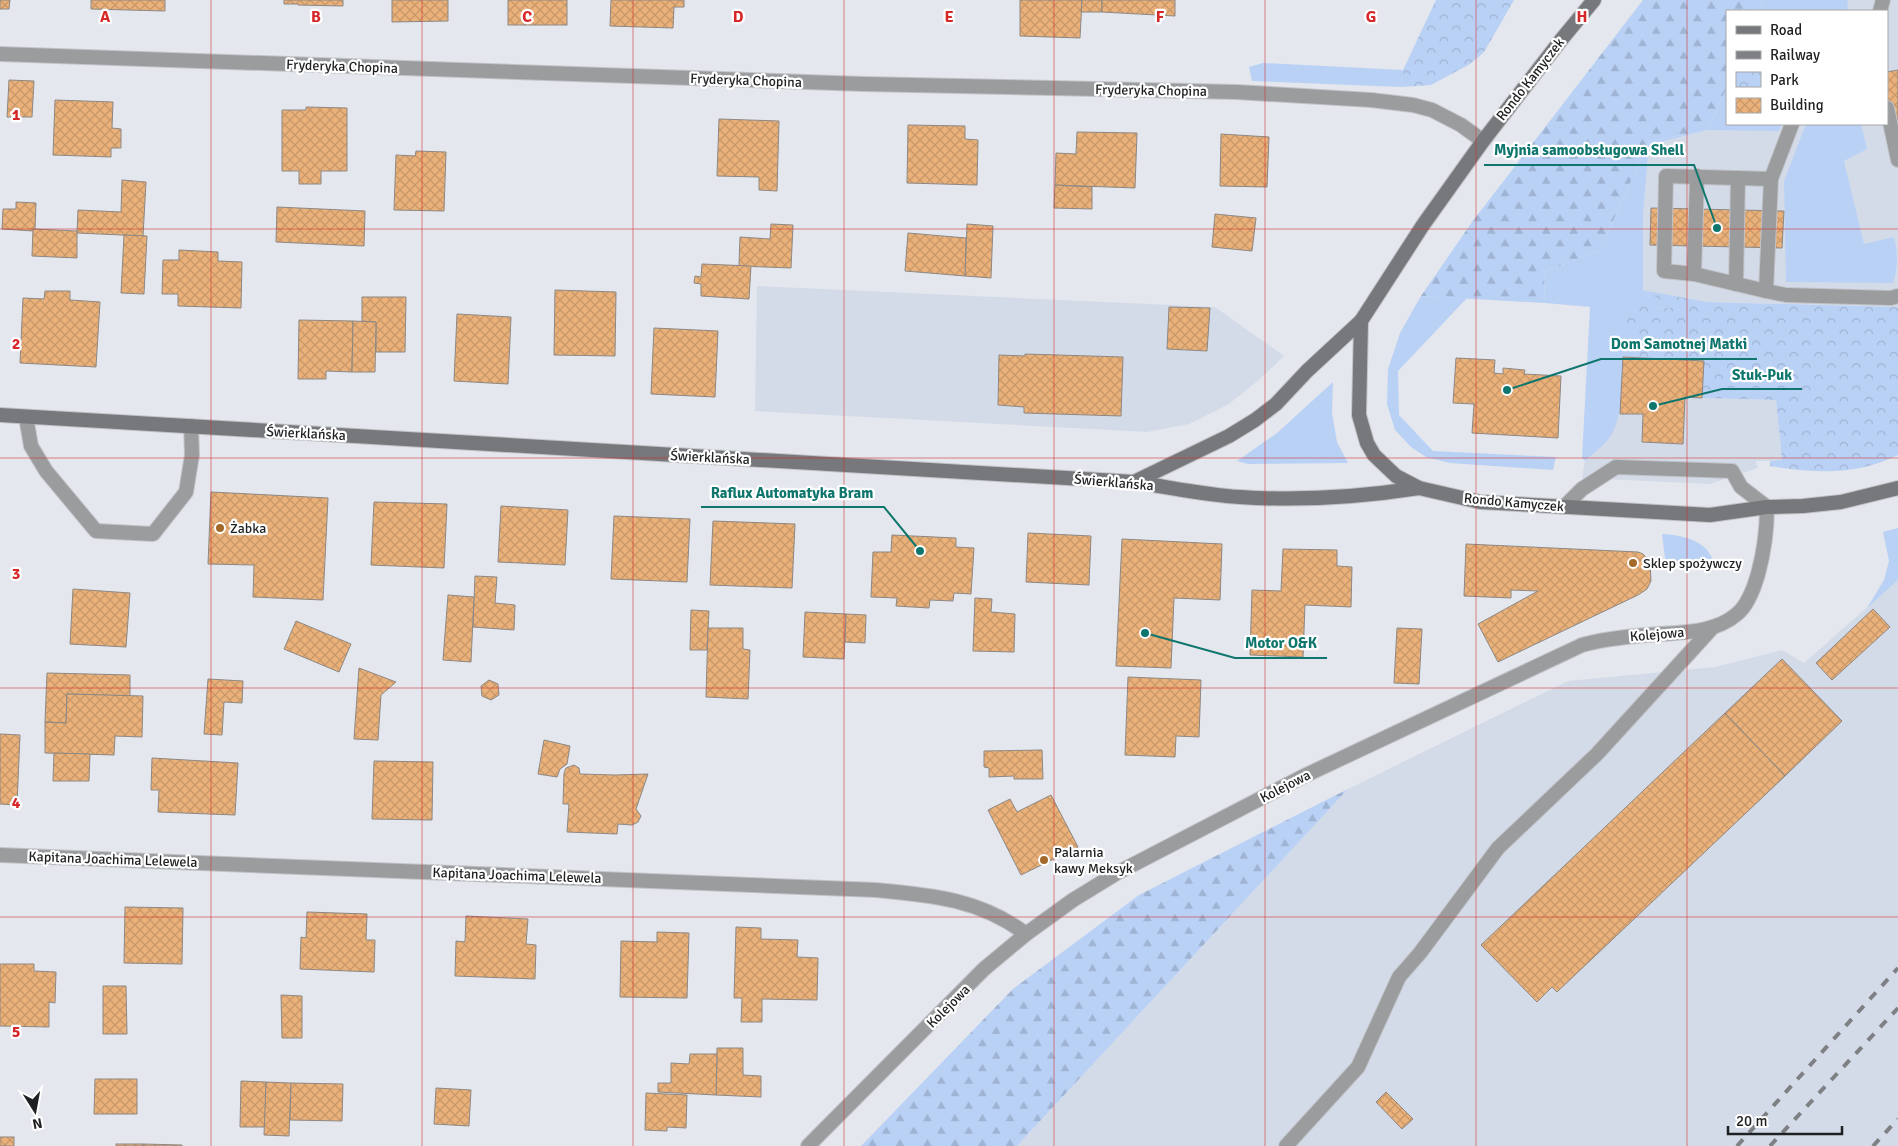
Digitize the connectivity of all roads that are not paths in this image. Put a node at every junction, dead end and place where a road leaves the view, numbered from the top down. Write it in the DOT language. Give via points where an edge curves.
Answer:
graph roads {
  1 [pos="1594,0"];
  2 [pos="0,54"];
  3 [pos="1888,113"];
  4 [pos="1792,125"];
  5 [pos="1483,141"];
  6 [pos="1898,160"];
  7 [pos="1697,176"];
  8 [pos="1738,178"];
  9 [pos="1771,179"];
  10 [pos="1694,274"];
  11 [pos="1736,284"];
  12 [pos="1766,291"];
  13 [pos="1898,296"];
  14 [pos="1361,321"];
  15 [pos="0,416"];
  16 [pos="26,417"];
  17 [pos="191,426"];
  18 [pos="1134,482"];
  19 [pos="1418,488"];
  20 [pos="1898,488"];
  21 [pos="1564,507"];
  22 [pos="1767,507"];
  23 [pos="1714,627"];
  24 [pos="0,855"];
  25 [pos="1026,934"];
  26 [pos="808,1146"];
  27 [pos="1286,1146"];
  1 -- 5 [label="main road, Rondo Kamyczek"];
  2 -- 5 [label="street, Fryderyka Chopina" via="864,84 1236,92 1413,105 1461,124"];
  3 -- 6 [label="street"];
  4 -- 9 [label="street"];
  5 -- 14 [label="main road, Rondo Kamyczek" via="1423,225"];
  7 -- 8 [label="street"];
  7 -- 10 [label="street"];
  7 -- 10 [label="street" via="1666,176 1664,271"];
  8 -- 9 [label="street"];
  8 -- 11 [label="street"];
  9 -- 12 [label="street"];
  10 -- 11 [label="street"];
  11 -- 12 [label="street"];
  12 -- 13 [label="street" via="1786,295"];
  14 -- 18 [label="main road" via="1276,404 1255,420"];
  14 -- 19 [label="main road, Rondo Kamyczek" via="1358,401 1362,430 1367,443 1383,464 1396,476"];
  15 -- 16 [label="main road, Świerklańska"];
  16 -- 17 [label="main road, Świerklańska"];
  16 -- 17 [label="street" via="31,446 46,471 96,531 153,534 186,492 192,455"];
  17 -- 18 [label="main road, Świerklańska"];
  18 -- 19 [label="main road, Świerklańska" via="1239,497 1348,496"];
  19 -- 21 [label="main road, Rondo Kamyczek" via="1480,502"];
  20 -- 22 [label="main road, Rondo Kamyczek" via="1841,502"];
  21 -- 22 [label="main road, Rondo Kamyczek" via="1710,515"];
  21 -- 22 [label="street" via="1582,488 1616,467 1732,471 1741,486"];
  22 -- 23 [label="street, Kolejowa" via="1765,544 1747,602 1729,621"];
  23 -- 25 [label="street, Kolejowa" via="1600,641 1562,653 1304,776 1117,873"];
  23 -- 27 [label="street" via="1598,754 1498,848 1420,953 1399,976 1358,1068"];
  24 -- 25 [label="street, Kapitana Joachima Lelewela" via="876,890 973,905 999,916"];
  25 -- 26 [label="street, Kolejowa" via="984,969"];
}
